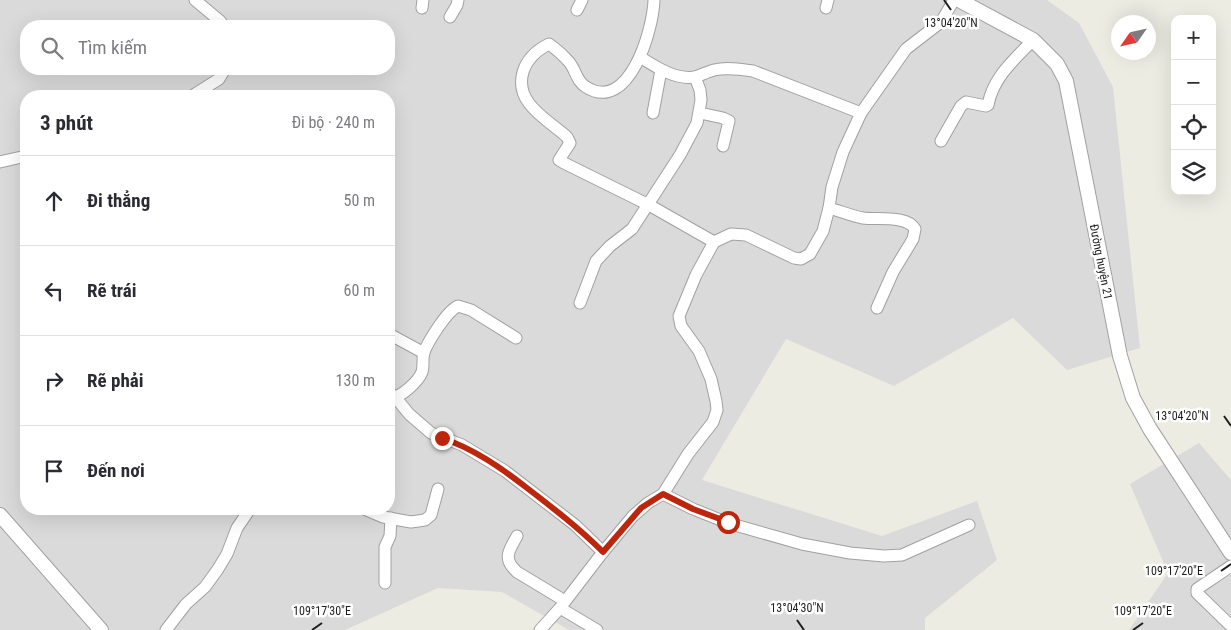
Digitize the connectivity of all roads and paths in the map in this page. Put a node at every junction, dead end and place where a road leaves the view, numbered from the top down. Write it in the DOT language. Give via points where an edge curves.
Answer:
graph roads {
  1 [pos="195,0"];
  2 [pos="458,0"];
  3 [pos="654,0"];
  4 [pos="954,0"];
  5 [pos="958,0"];
  6 [pos="450,17"];
  7 [pos="219,20"];
  8 [pos="1033,40"];
  9 [pos="640,57"];
  10 [pos="661,70"];
  11 [pos="221,75"];
  12 [pos="695,77"];
  13 [pos="202,90"];
  14 [pos="700,112"];
  15 [pos="653,113"];
  16 [pos="861,113"];
  17 [pos="941,141"];
  18 [pos="724,146"];
  19 [pos="20,157"];
  20 [pos="0,162"];
  21 [pos="649,205"];
  22 [pos="829,208"];
  23 [pos="714,242"];
  24 [pos="580,303"];
  25 [pos="876,308"];
  26 [pos="516,338"];
  27 [pos="395,339"];
  28 [pos="424,353"];
  29 [pos="395,393"];
  30 [pos="395,400"];
  31 [pos="438,489"];
  32 [pos="663,494"];
  33 [pos="246,515"];
  34 [pos="378,515"];
  35 [pos="0,516"];
  36 [pos="392,518"];
  37 [pos="969,525"];
  38 [pos="517,536"];
  39 [pos="603,552"];
  40 [pos="1231,553"];
  41 [pos="1231,566"];
  42 [pos="385,583"];
  43 [pos="563,604"];
  44 [pos="1231,626"];
  45 [pos="101,630"];
  46 [pos="166,630"];
  47 [pos="540,630"];
  48 [pos="597,630"];
  1 -- 7 [label="street"];
  2 -- 6 [label="street"];
  3 -- 9 [label="street" via="652,20"];
  4 -- 16 [label="street" via="941,22 911,44"];
  5 -- 8 [label="street, Đường huyện 21"];
  8 -- 17 [label="street" via="998,77 988,105 966,102"];
  8 -- 40 [label="street, Đường huyện 21" via="1057,64 1066,81 1120,356 1133,398"];
  9 -- 10 [label="street"];
  9 -- 21 [label="street" via="622,84 607,93 579,82 569,62 548,44 529,59 521,89 534,110 568,137 570,142 560,160"];
  10 -- 12 [label="street"];
  10 -- 15 [label="street"];
  11 -- 13 [label="street"];
  12 -- 14 [label="street" via="700,90"];
  12 -- 16 [label="street" via="715,70 753,71"];
  14 -- 18 [label="street" via="729,121"];
  14 -- 21 [label="street" via="680,155"];
  16 -- 22 [label="street" via="843,152"];
  19 -- 20 [label="street"];
  21 -- 23 [label="street"];
  21 -- 24 [label="street" via="632,229 596,261"];
  22 -- 23 [label="street" via="823,230 805,258 794,258 753,237 740,234 731,234"];
  22 -- 25 [label="street" via="864,218 909,223 913,227 913,239"];
  23 -- 32 [label="street" via="696,275 679,320 708,370 716,416"];
  26 -- 28 [label="street" via="471,310 458,306 449,313"];
  27 -- 28 [label="street"];
  28 -- 29 [label="street" via="419,377"];
  30 -- 39 [label="street" via="431,433 462,445 505,471"];
  31 -- 36 [label="street" via="431,515 425,520 412,522"];
  32 -- 37 [label="street" via="728,522 802,544 850,553 902,555"];
  32 -- 39 [label="street" via="641,508"];
  33 -- 46 [label="street" via="218,569"];
  34 -- 36 [label="street"];
  35 -- 45 [label="street"];
  36 -- 42 [label="street" via="385,546"];
  38 -- 43 [label="street" via="508,554 510,566"];
  39 -- 43 [label="street"];
  41 -- 44 [label="street" via="1197,589 1197,593"];
  43 -- 47 [label="street"];
  43 -- 48 [label="street"];
}
